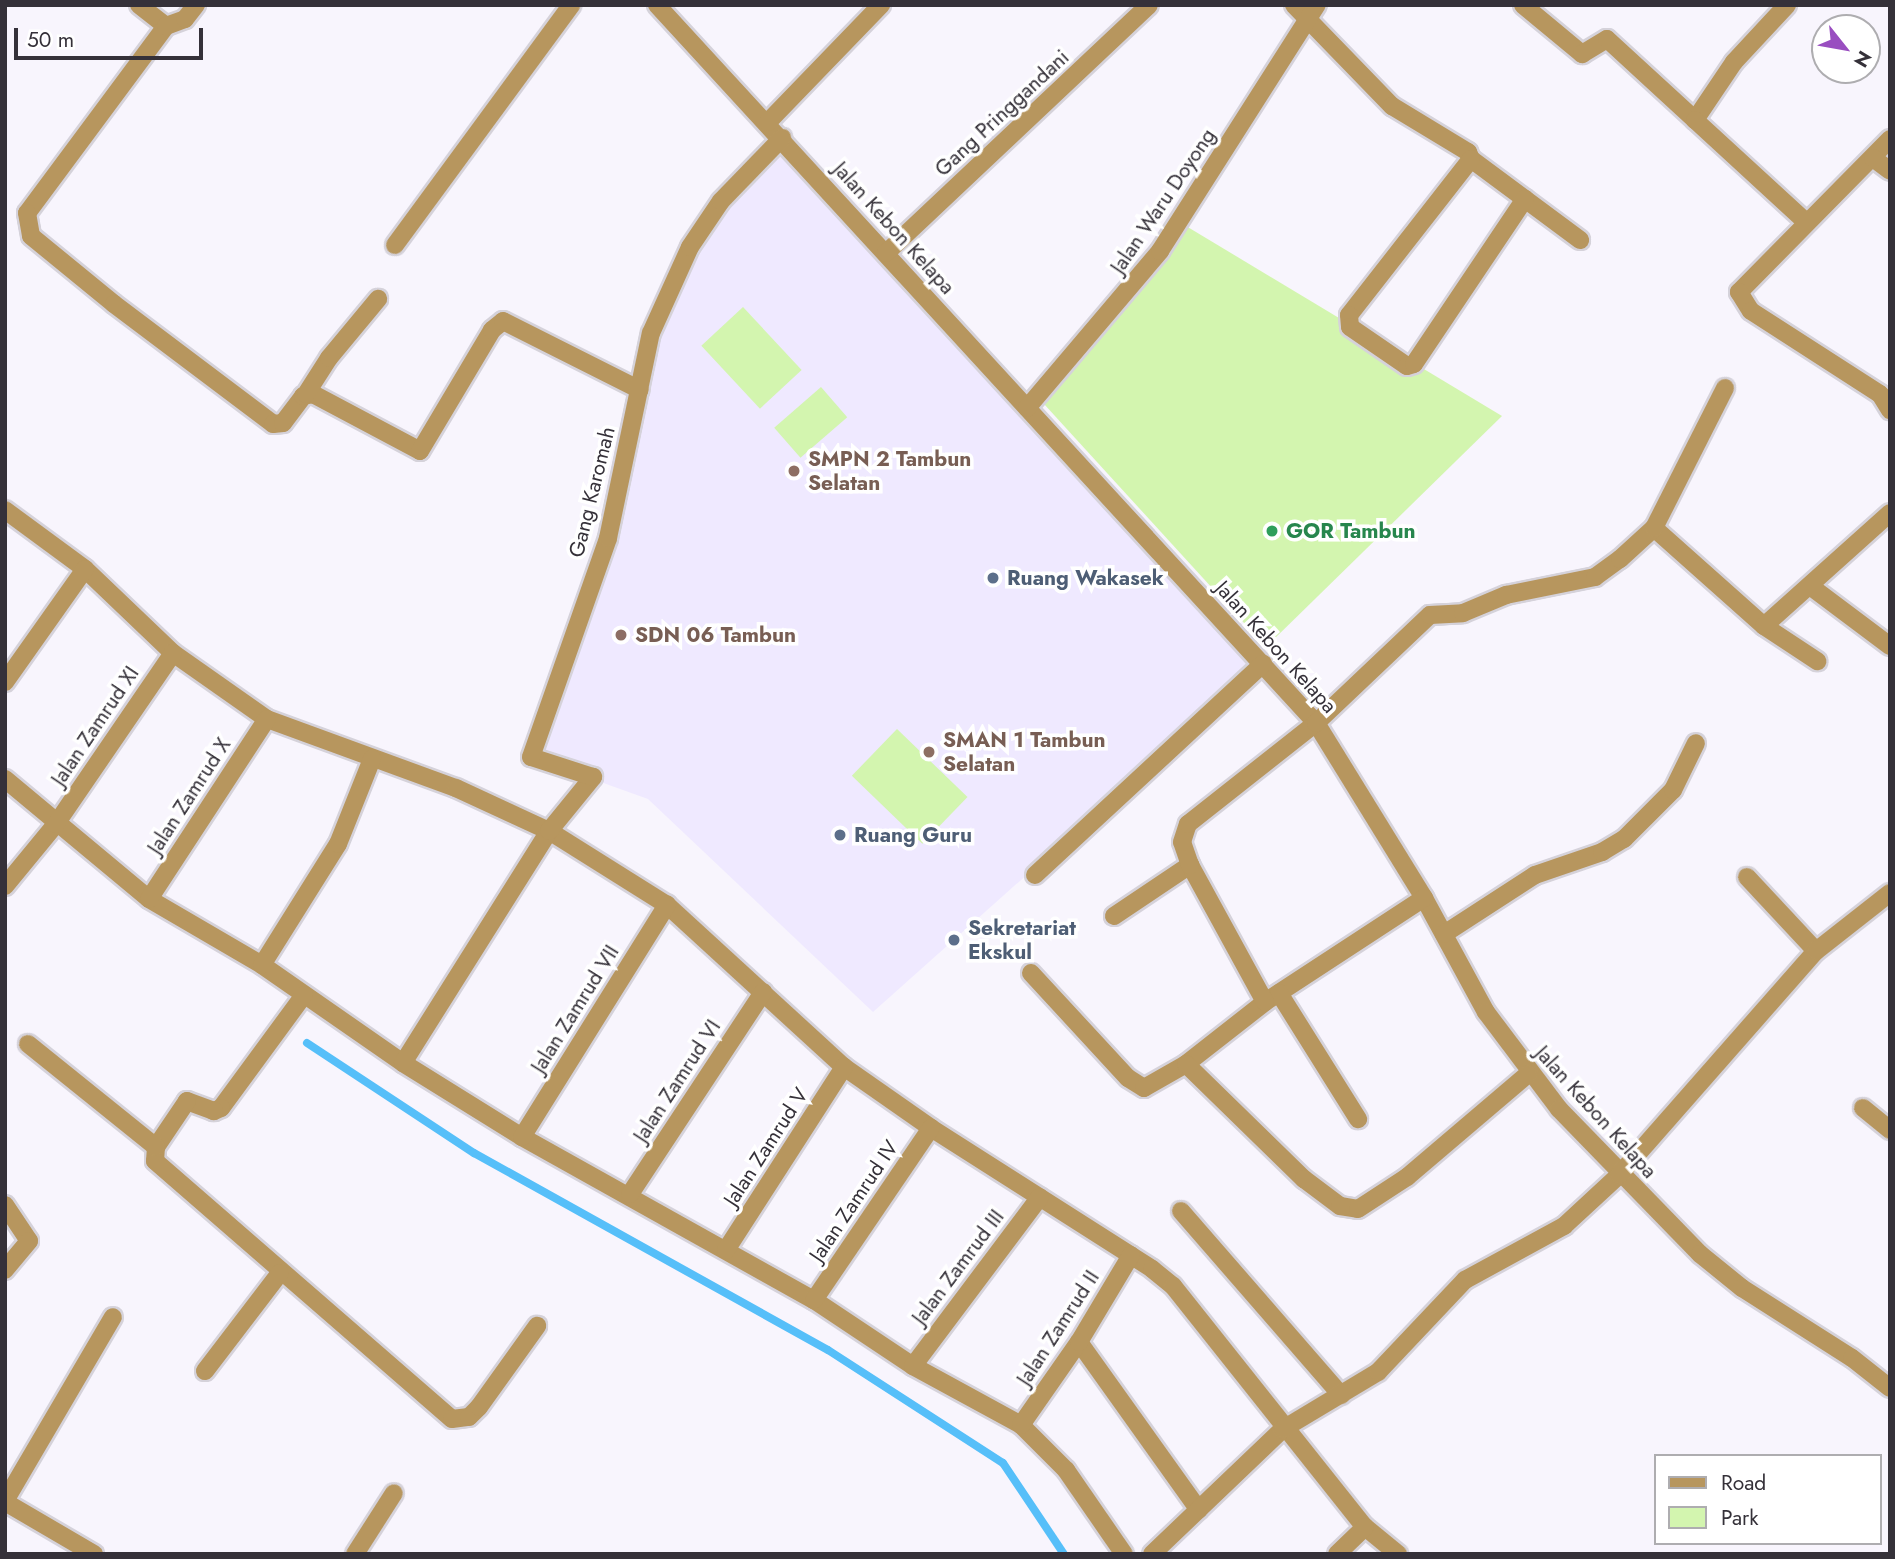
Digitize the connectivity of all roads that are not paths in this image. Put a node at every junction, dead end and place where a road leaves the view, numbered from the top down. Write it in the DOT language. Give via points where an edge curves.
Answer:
graph roads {
  1 [pos="139,5"];
  2 [pos="196,5"];
  3 [pos="571,5"];
  4 [pos="881,5"];
  5 [pos="1293,5"];
  6 [pos="1317,5"];
  7 [pos="1523,5"];
  8 [pos="1787,5"];
  9 [pos="667,8"];
  10 [pos="1140,8"];
  11 [pos="1307,21"];
  12 [pos="166,26"];
  13 [pos="1695,120"];
  14 [pos="768,122"];
  15 [pos="782,138"];
  16 [pos="1890,139"];
  17 [pos="1873,158"];
  18 [pos="1471,159"];
  19 [pos="1890,171"];
  20 [pos="1525,199"];
  21 [pos="1806,222"];
  22 [pos="1580,240"];
  23 [pos="395,245"];
  24 [pos="886,253"];
  25 [pos="378,299"];
  26 [pos="1725,388"];
  27 [pos="640,390"];
  28 [pos="306,394"];
  29 [pos="1027,408"];
  30 [pos="1890,410"];
  31 [pos="5,510"];
  32 [pos="1890,513"];
  33 [pos="1654,528"];
  34 [pos="85,569"];
  35 [pos="1810,586"];
  36 [pos="1764,626"];
  37 [pos="1890,646"];
  38 [pos="173,653"];
  39 [pos="1817,661"];
  40 [pos="1263,664"];
  41 [pos="5,682"];
  42 [pos="267,719"];
  43 [pos="1316,723"];
  44 [pos="1696,743"];
  45 [pos="372,759"];
  46 [pos="5,779"];
  47 [pos="56,824"];
  48 [pos="549,831"];
  49 [pos="1190,865"];
  50 [pos="1035,875"];
  51 [pos="1747,877"];
  52 [pos="5,886"];
  53 [pos="1890,893"];
  54 [pos="1424,898"];
  55 [pos="149,899"];
  56 [pos="667,905"];
  57 [pos="1114,916"];
  58 [pos="1444,934"];
  59 [pos="1816,951"];
  60 [pos="262,965"];
  61 [pos="1031,973"];
  62 [pos="763,992"];
  63 [pos="304,995"];
  64 [pos="1272,997"];
  65 [pos="28,1044"];
  66 [pos="403,1063"];
  67 [pos="1186,1064"];
  68 [pos="844,1067"];
  69 [pos="1528,1074"];
  70 [pos="1863,1108"];
  71 [pos="1358,1119"];
  72 [pos="931,1128"];
  73 [pos="1890,1130"];
  74 [pos="522,1137"];
  75 [pos="156,1147"];
  76 [pos="1619,1175"];
  77 [pos="630,1194"];
  78 [pos="1040,1197"];
  79 [pos="5,1205"];
  80 [pos="1181,1211"];
  81 [pos="726,1251"];
  82 [pos="1131,1255"];
  83 [pos="5,1270"];
  84 [pos="280,1273"];
  85 [pos="814,1300"];
  86 [pos="113,1317"];
  87 [pos="537,1326"];
  88 [pos="1079,1342"];
  89 [pos="913,1366"];
  90 [pos="205,1371"];
  91 [pos="1888,1383"];
  92 [pos="1341,1395"];
  93 [pos="1021,1425"];
  94 [pos="1283,1429"];
  95 [pos="394,1493"];
  96 [pos="5,1501"];
  97 [pos="1199,1510"];
  98 [pos="1365,1527"];
  99 [pos="94,1554"];
  100 [pos="355,1554"];
  101 [pos="1124,1554"];
  102 [pos="1153,1554"];
  103 [pos="1337,1554"];
  104 [pos="1398,1554"];
  1 -- 12 [label="street"];
  2 -- 12 [label="street" via="186,19"];
  3 -- 23 [label="street"];
  4 -- 14 [label="street"];
  5 -- 11 [label="street"];
  6 -- 11 [label="street, Jalan Waru Doyong"];
  7 -- 13 [label="street" via="1582,54 1607,39"];
  8 -- 13 [label="street" via="1734,62"];
  9 -- 14 [label="street, Jalan Kebon Kelapa"];
  10 -- 24 [label="street, Gang Pringgandani"];
  11 -- 18 [label="street" via="1392,106 1468,152"];
  11 -- 29 [label="street, Jalan Waru Doyong" via="1160,251"];
  12 -- 28 [label="street" via="34,198 27,213 31,236 273,424 282,423"];
  13 -- 21 [label="street"];
  14 -- 15 [label="street, Jalan Kebon Kelapa"];
  15 -- 24 [label="street, Jalan Kebon Kelapa"];
  15 -- 27 [label="street, Gang Karomah" via="722,201 690,247 651,333"];
  16 -- 17 [label="street"];
  17 -- 19 [label="street"];
  17 -- 21 [label="street"];
  18 -- 20 [label="street"];
  18 -- 20 [label="street" via="1349,315 1350,327 1403,364 1414,364"];
  20 -- 22 [label="street"];
  21 -- 30 [label="street" via="1746,280 1740,298 1751,311 1880,394"];
  24 -- 29 [label="street, Jalan Kebon Kelapa"];
  25 -- 28 [label="street"];
  26 -- 33 [label="street"];
  27 -- 28 [label="street" via="503,321 492,330 423,450"];
  27 -- 48 [label="street, Gang Karomah" via="608,538 531,757 593,777"];
  29 -- 40 [label="street, Jalan Kebon Kelapa"];
  31 -- 34 [label="street"];
  32 -- 35 [label="street"];
  33 -- 36 [label="street"];
  33 -- 43 [label="street" via="1595,577 1506,595 1463,613 1430,615"];
  34 -- 38 [label="street"];
  34 -- 41 [label="street"];
  35 -- 36 [label="street"];
  35 -- 37 [label="street"];
  36 -- 39 [label="street"];
  38 -- 42 [label="street"];
  38 -- 47 [label="street, Jalan Zamrud XI"];
  40 -- 43 [label="street, Jalan Kebon Kelapa"];
  40 -- 50 [label="street"];
  42 -- 45 [label="street"];
  42 -- 55 [label="street, Jalan Zamrud X"];
  43 -- 49 [label="street" via="1188,824 1182,842"];
  43 -- 54 [label="street, Jalan Kebon Kelapa"];
  44 -- 58 [label="street" via="1673,790 1624,839 1602,852 1535,875"];
  45 -- 48 [label="street" via="456,788"];
  45 -- 60 [label="street" via="338,844"];
  46 -- 47 [label="street"];
  47 -- 52 [label="street, Jalan Zamrud XI"];
  47 -- 55 [label="street"];
  48 -- 56 [label="street"];
  48 -- 66 [label="street"];
  49 -- 57 [label="street"];
  49 -- 64 [label="street"];
  51 -- 59 [label="street"];
  53 -- 59 [label="street"];
  54 -- 58 [label="street, Jalan Kebon Kelapa"];
  54 -- 64 [label="street"];
  55 -- 60 [label="street"];
  56 -- 62 [label="street"];
  56 -- 74 [label="street, Jalan Zamrud VII"];
  58 -- 69 [label="street, Jalan Kebon Kelapa" via="1486,1012"];
  59 -- 76 [label="street"];
  60 -- 63 [label="street"];
  61 -- 67 [label="street" via="1135,1085 1157,1083"];
  62 -- 68 [label="street"];
  62 -- 77 [label="street, Jalan Zamrud VI"];
  63 -- 66 [label="street"];
  63 -- 75 [label="street" via="220,1108 214,1111 188,1099"];
  64 -- 67 [label="street"];
  64 -- 71 [label="street"];
  65 -- 75 [label="street"];
  66 -- 74 [label="street"];
  67 -- 69 [label="street" via="1304,1180 1340,1206 1358,1209 1407,1177"];
  68 -- 72 [label="street"];
  68 -- 81 [label="street, Jalan Zamrud V"];
  69 -- 76 [label="street, Jalan Kebon Kelapa"];
  70 -- 73 [label="street"];
  72 -- 78 [label="street"];
  72 -- 85 [label="street, Jalan Zamrud IV"];
  74 -- 77 [label="street"];
  75 -- 84 [label="street" via="159,1166"];
  76 -- 91 [label="street, Jalan Kebon Kelapa" via="1742,1289"];
  76 -- 92 [label="street" via="1546,1239 1465,1280 1378,1372"];
  77 -- 81 [label="street"];
  78 -- 82 [label="street"];
  78 -- 89 [label="street, Jalan Zamrud III"];
  79 -- 83 [label="street" via="29,1241"];
  80 -- 92 [label="street"];
  81 -- 85 [label="street"];
  82 -- 88 [label="street, Jalan Zamrud II"];
  82 -- 94 [label="street" via="1173,1286"];
  84 -- 87 [label="street" via="444,1414 460,1420 479,1407"];
  84 -- 90 [label="street"];
  85 -- 89 [label="street"];
  86 -- 96 [label="street"];
  88 -- 93 [label="street, Jalan Zamrud II"];
  88 -- 97 [label="street"];
  89 -- 93 [label="street"];
  92 -- 94 [label="street"];
  93 -- 101 [label="street" via="1066,1470"];
  94 -- 97 [label="street"];
  94 -- 98 [label="street"];
  95 -- 100 [label="street"];
  96 -- 99 [label="street"];
  97 -- 102 [label="street"];
  98 -- 103 [label="street"];
  98 -- 104 [label="street"];
}
